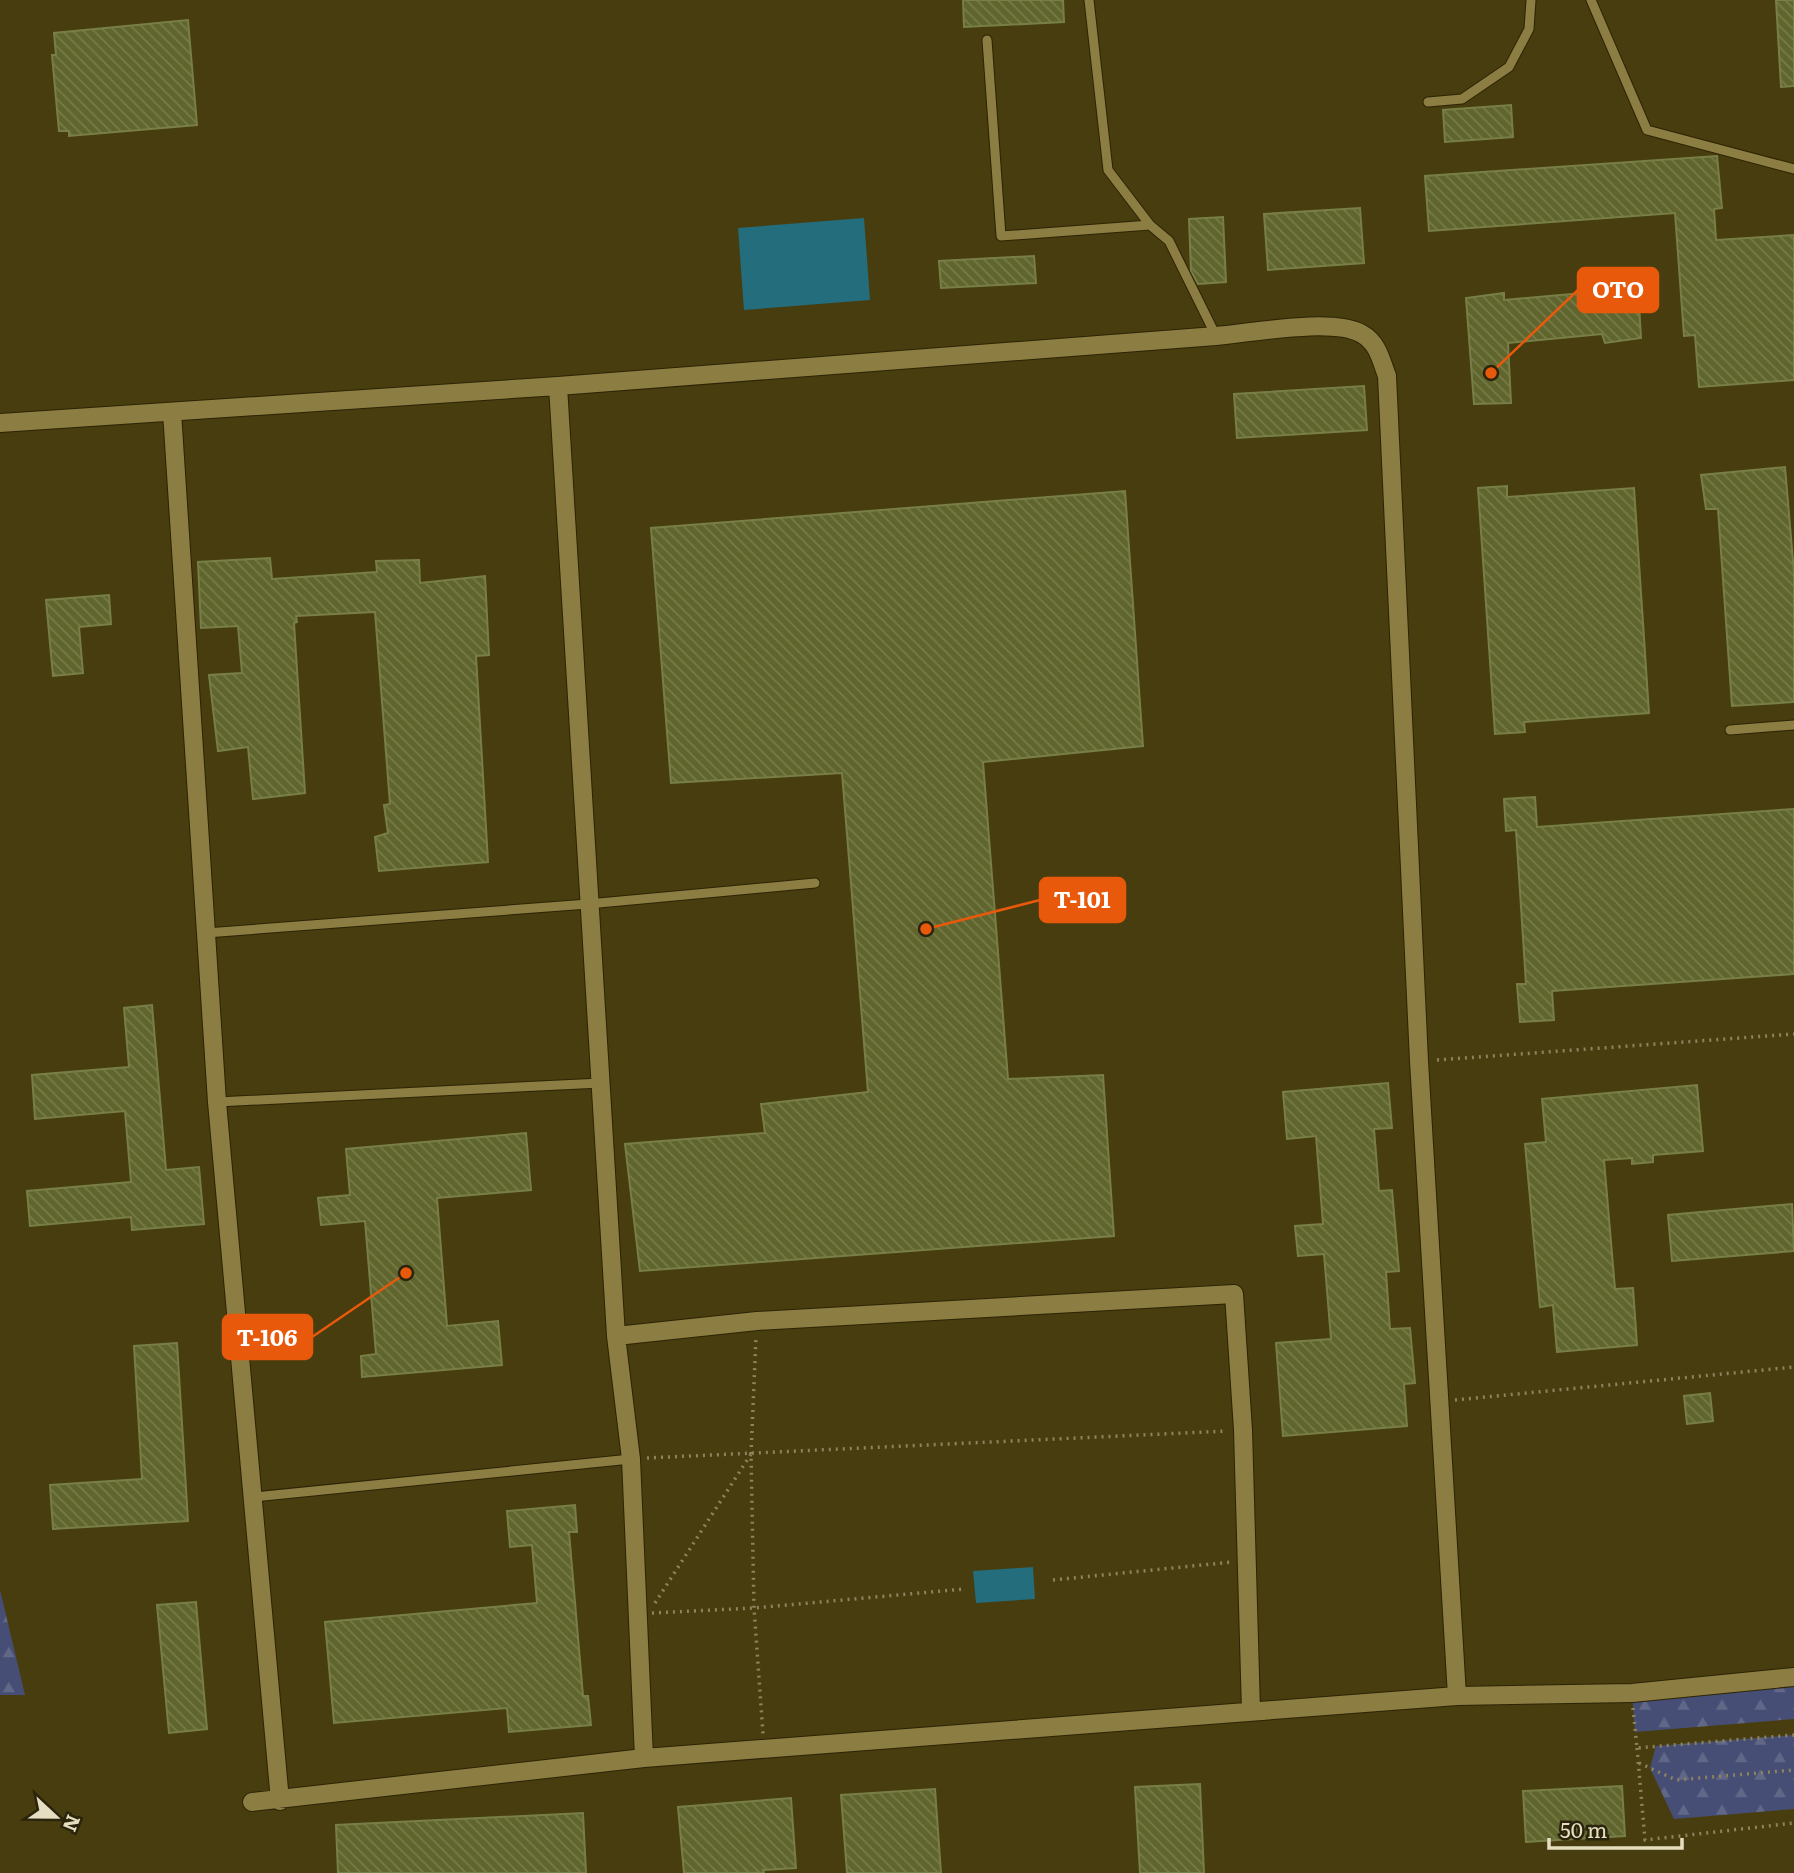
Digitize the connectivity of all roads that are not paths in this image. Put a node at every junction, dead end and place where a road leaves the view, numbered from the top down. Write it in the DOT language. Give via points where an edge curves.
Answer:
graph roads {
  1 [pos="1089,0"];
  2 [pos="1531,0"];
  3 [pos="1591,0"];
  4 [pos="987,40"];
  5 [pos="1428,102"];
  6 [pos="1794,169"];
  7 [pos="1150,225"];
  8 [pos="1216,337"];
  9 [pos="558,386"];
  10 [pos="172,412"];
  11 [pos="0,423"];
  12 [pos="1794,725"];
  13 [pos="1730,730"];
  14 [pos="815,883"];
  15 [pos="588,904"];
  16 [pos="206,933"];
  17 [pos="601,1083"];
  18 [pos="217,1102"];
  19 [pos="616,1336"];
  20 [pos="631,1459"];
  21 [pos="253,1497"];
  22 [pos="1794,1677"];
  23 [pos="1457,1696"];
  24 [pos="1251,1711"];
  25 [pos="644,1758"];
  26 [pos="280,1801"];
  27 [pos="252,1802"];
  1 -- 7 [label="lane" via="1108,170"];
  2 -- 5 [label="lane" via="1529,29 1509,67 1462,99"];
  3 -- 6 [label="lane" via="1647,131"];
  4 -- 7 [label="lane" via="1001,236"];
  7 -- 8 [label="lane" via="1169,241"];
  8 -- 9 [label="street"];
  8 -- 23 [label="street" via="1345,328 1364,335 1377,348 1387,376 1419,1062"];
  9 -- 10 [label="street"];
  9 -- 15 [label="street"];
  10 -- 11 [label="street"];
  10 -- 16 [label="street"];
  12 -- 13 [label="lane"];
  14 -- 15 [label="lane"];
  15 -- 16 [label="lane"];
  15 -- 17 [label="street"];
  16 -- 18 [label="street"];
  17 -- 18 [label="lane"];
  17 -- 19 [label="street"];
  18 -- 21 [label="street"];
  19 -- 20 [label="street"];
  19 -- 24 [label="street" via="757,1321 1234,1294"];
  20 -- 21 [label="lane"];
  20 -- 25 [label="street"];
  21 -- 26 [label="street"];
  22 -- 23 [label="street" via="1632,1693"];
  23 -- 24 [label="street"];
  24 -- 25 [label="street"];
  25 -- 26 [label="street"];
  26 -- 27 [label="street"];
}
